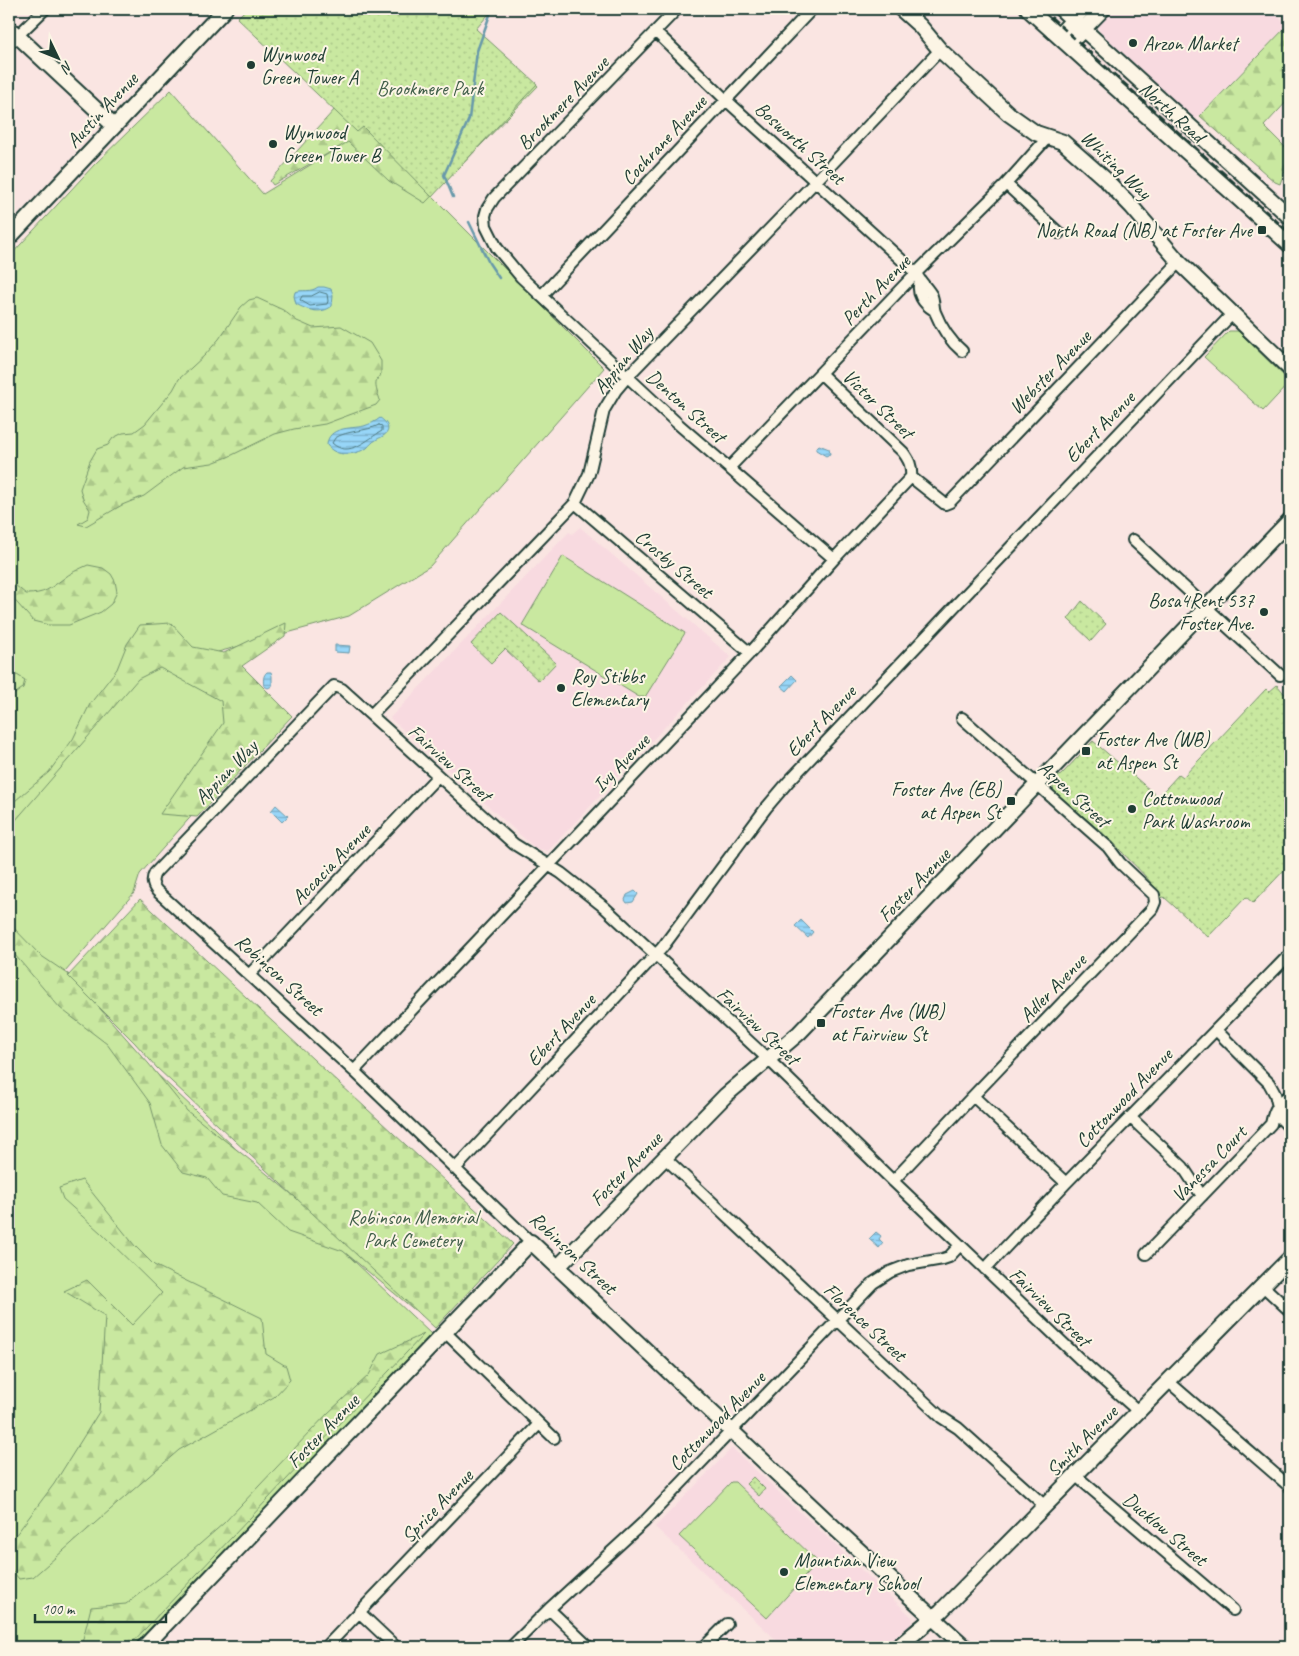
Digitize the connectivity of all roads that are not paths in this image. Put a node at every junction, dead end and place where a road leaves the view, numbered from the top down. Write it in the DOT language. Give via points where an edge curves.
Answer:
graph roads {
  1 [pos="45,9"];
  2 [pos="225,9"];
  3 [pos="677,9"];
  4 [pos="812,9"];
  5 [pos="902,9"];
  6 [pos="1028,9"];
  7 [pos="1061,9"];
  8 [pos="1084,9"];
  9 [pos="1103,9"];
  10 [pos="1078,25"];
  11 [pos="656,32"];
  12 [pos="12,36"];
  13 [pos="1063,40"];
  14 [pos="940,50"];
  15 [pos="726,100"];
  16 [pos="114,126"];
  17 [pos="1049,136"];
  18 [pos="816,181"];
  19 [pos="1006,184"];
  20 [pos="1290,217"];
  21 [pos="486,226"];
  22 [pos="1059,233"];
  23 [pos="9,238"];
  24 [pos="1290,245"];
  25 [pos="1179,262"];
  26 [pos="918,277"];
  27 [pos="541,296"];
  28 [pos="1233,313"];
  29 [pos="962,351"];
  30 [pos="1290,369"];
  31 [pos="820,373"];
  32 [pos="627,377"];
  33 [pos="729,468"];
  34 [pos="911,477"];
  35 [pos="575,503"];
  36 [pos="1290,520"];
  37 [pos="1133,540"];
  38 [pos="834,559"];
  39 [pos="1206,607"];
  40 [pos="750,653"];
  41 [pos="1280,675"];
  42 [pos="337,686"];
  43 [pos="371,715"];
  44 [pos="962,718"];
  45 [pos="438,776"];
  46 [pos="1038,785"];
  47 [pos="547,866"];
  48 [pos="154,888"];
  49 [pos="1155,902"];
  50 [pos="657,954"];
  51 [pos="1290,954"];
  52 [pos="249,975"];
  53 [pos="1216,1030"];
  54 [pos="769,1060"];
  55 [pos="354,1070"];
  56 [pos="1290,1095"];
  57 [pos="973,1096"];
  58 [pos="1278,1106"];
  59 [pos="1130,1117"];
  60 [pos="1290,1128"];
  61 [pos="665,1158"];
  62 [pos="455,1169"];
  63 [pos="893,1181"];
  64 [pos="1066,1183"];
  65 [pos="1202,1196"];
  66 [pos="531,1242"];
  67 [pos="960,1246"];
  68 [pos="1146,1254"];
  69 [pos="1290,1258"];
  70 [pos="558,1267"];
  71 [pos="985,1269"];
  72 [pos="1263,1286"];
  73 [pos="1290,1311"];
  74 [pos="837,1320"];
  75 [pos="445,1332"];
  76 [pos="1169,1382"];
  77 [pos="1139,1412"];
  78 [pos="539,1424"];
  79 [pos="733,1430"];
  80 [pos="554,1438"];
  81 [pos="1075,1475"];
  82 [pos="1290,1487"];
  83 [pos="1045,1506"];
  84 [pos="549,1609"];
  85 [pos="1233,1610"];
  86 [pos="360,1612"];
  87 [pos="932,1619"];
  88 [pos="727,1624"];
  89 [pos="144,1647"];
  90 [pos="326,1647"];
  91 [pos="396,1647"];
  92 [pos="511,1647"];
  93 [pos="589,1647"];
  94 [pos="704,1647"];
  95 [pos="898,1647"];
  96 [pos="965,1647"];
  1 -- 12 [label="street"];
  2 -- 16 [label="street, Austin Avenue"];
  3 -- 11 [label="street, Brookmere Avenue"];
  4 -- 15 [label="street, Cochrane Avenue"];
  5 -- 14 [label="street, Whiting Way"];
  6 -- 13 [label="street, North Road"];
  7 -- 10 [label="street, North Road"];
  8 -- 10 [label="street"];
  9 -- 10 [label="street"];
  10 -- 13 [label="street"];
  10 -- 20 [label="street, North Road"];
  11 -- 15 [label="street, Bosworth Street"];
  11 -- 21 [label="street, Brookmere Avenue" via="494,198 484,216"];
  12 -- 16 [label="street"];
  13 -- 24 [label="street, North Road"];
  14 -- 17 [label="street, Whiting Way" via="1009,114 1036,133"];
  14 -- 18 [label="street, Appian Way"];
  15 -- 18 [label="street, Bosworth Street"];
  15 -- 27 [label="street, Cochrane Avenue"];
  16 -- 23 [label="street, Austin Avenue"];
  17 -- 19 [label="street, Perth Avenue"];
  17 -- 25 [label="street, Whiting Way" via="1063,142 1110,184"];
  18 -- 26 [label="street, Bosworth Street"];
  18 -- 32 [label="street, Appian Way"];
  19 -- 22 [label="street"];
  19 -- 26 [label="street, Perth Avenue"];
  21 -- 27 [label="street, Denton Street" via="502,255"];
  25 -- 28 [label="street, Whiting Way"];
  25 -- 34 [label="street, Webster Avenue" via="950,502 945,504"];
  26 -- 29 [label="street" via="920,296 934,310 950,341"];
  26 -- 31 [label="street, Perth Avenue"];
  27 -- 32 [label="street, Denton Street"];
  28 -- 30 [label="street, Whiting Way"];
  28 -- 50 [label="street, Ebert Avenue" via="788,782"];
  31 -- 33 [label="street, Perth Avenue"];
  31 -- 34 [label="street, Victor Street" via="903,452 910,462"];
  32 -- 33 [label="street, Denton Street"];
  32 -- 35 [label="street, Appian Way" via="604,410 590,474"];
  33 -- 38 [label="street, Denton Street"];
  34 -- 38 [label="street, Ivy Avenue"];
  35 -- 40 [label="street, Crosby Street"];
  35 -- 43 [label="street, Appian Way"];
  36 -- 39 [label="street, Foster Avenue"];
  37 -- 39 [label="street"];
  38 -- 40 [label="street, Ivy Avenue"];
  39 -- 41 [label="street"];
  39 -- 46 [label="street, Foster Avenue"];
  40 -- 47 [label="street, Ivy Avenue"];
  42 -- 43 [label="street, Fairview Street"];
  42 -- 48 [label="street, Appian Way" via="330,689 155,873 152,879"];
  43 -- 45 [label="street, Fairview Street"];
  44 -- 46 [label="street, Aspen Street"];
  45 -- 47 [label="street, Fairview Street" via="514,844"];
  45 -- 52 [label="street, Accacia Avenue"];
  46 -- 49 [label="street, Aspen Street" via="1108,847 1120,863 1154,894"];
  46 -- 54 [label="street, Foster Avenue" via="799,1034"];
  47 -- 50 [label="street, Fairview Street" via="594,898"];
  47 -- 55 [label="street, Ivy Avenue"];
  48 -- 52 [label="street, Robinson Street"];
  49 -- 57 [label="street, Adler Avenue" via="1152,909"];
  50 -- 54 [label="street, Fairview Street"];
  50 -- 62 [label="street, Ebert Avenue"];
  51 -- 53 [label="street, Cottonwood Avenue"];
  52 -- 55 [label="street, Robinson Street"];
  53 -- 58 [label="street" via="1269,1082"];
  53 -- 59 [label="street, Cottonwood Avenue"];
  54 -- 61 [label="street, Foster Avenue" via="726,1095"];
  54 -- 63 [label="street, Fairview Street"];
  55 -- 62 [label="street, Robinson Street"];
  56 -- 58 [label="street, Vanessa Court"];
  57 -- 63 [label="street, Adler Avenue"];
  57 -- 64 [label="street"];
  58 -- 60 [label="street" via="1281,1119"];
  58 -- 65 [label="street, Vanessa Court" via="1271,1124"];
  59 -- 64 [label="street, Cottonwood Avenue"];
  59 -- 65 [label="street" via="1183,1167"];
  61 -- 70 [label="street, Foster Avenue"];
  61 -- 74 [label="street, Florence Street"];
  62 -- 66 [label="street, Robinson Street"];
  63 -- 67 [label="street, Fairview Street"];
  64 -- 71 [label="street, Cottonwood Avenue"];
  65 -- 68 [label="street, Vanessa Court"];
  66 -- 70 [label="street, Robinson Street"];
  66 -- 75 [label="street, Foster Avenue"];
  67 -- 71 [label="street, Fairview Street"];
  67 -- 74 [label="street, Cottonwood Avenue" via="949,1257 890,1272 873,1283"];
  69 -- 72 [label="street, Smith Avenue"];
  70 -- 79 [label="street, Robinson Street"];
  71 -- 77 [label="street, Fairview Street"];
  72 -- 73 [label="street"];
  72 -- 76 [label="street, Smith Avenue"];
  74 -- 79 [label="street, Cottonwood Avenue"];
  74 -- 83 [label="street, Florence Street" via="941,1417 958,1428"];
  75 -- 78 [label="street"];
  75 -- 89 [label="street, Foster Avenue"];
  76 -- 77 [label="street, Smith Avenue"];
  76 -- 82 [label="street"];
  77 -- 81 [label="street, Smith Avenue"];
  78 -- 80 [label="street"];
  78 -- 86 [label="street, Sprice Avenue"];
  79 -- 84 [label="street, Cottonwood Avenue" via="645,1521"];
  79 -- 87 [label="street, Robinson Street"];
  81 -- 83 [label="street, Smith Avenue"];
  81 -- 85 [label="street, Ducklow Street"];
  83 -- 87 [label="street, Smith Avenue"];
  84 -- 92 [label="street, Cottonwood Avenue"];
  84 -- 93 [label="street"];
  86 -- 90 [label="street, Sprice Avenue"];
  86 -- 91 [label="street"];
  87 -- 95 [label="street, Smith Avenue"];
  87 -- 96 [label="street, Robinson Street"];
  88 -- 94 [label="street"];
}
